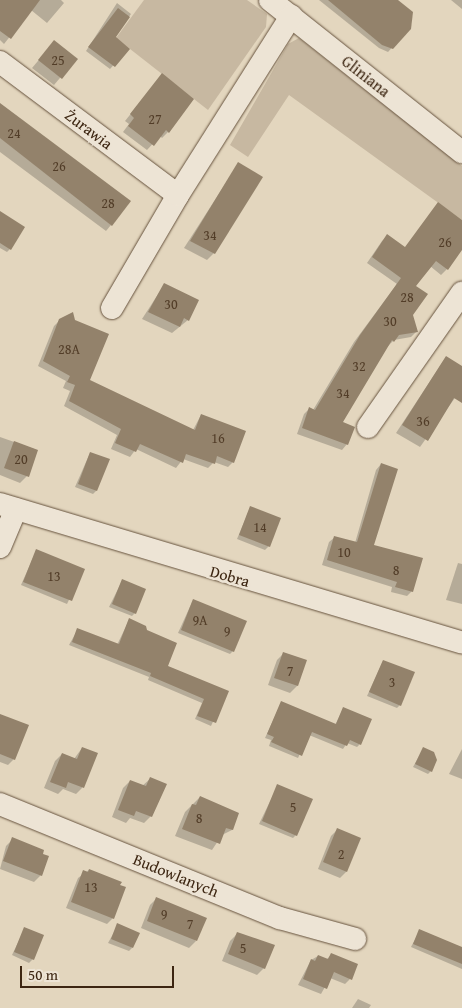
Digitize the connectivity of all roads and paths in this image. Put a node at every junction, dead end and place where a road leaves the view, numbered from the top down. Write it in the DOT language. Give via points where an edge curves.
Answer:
graph roads {
  1 [pos="270,0"];
  2 [pos="291,16"];
  3 [pos="0,62"];
  4 [pos="462,152"];
  5 [pos="178,195"];
  6 [pos="462,293"];
  7 [pos="112,308"];
  8 [pos="368,427"];
  9 [pos="8,507"];
  10 [pos="0,547"];
  11 [pos="462,644"];
  12 [pos="0,804"];
  13 [pos="355,939"];
  1 -- 2 [label="street, Gliniana"];
  2 -- 4 [label="street, Gliniana"];
  2 -- 5 [label="street"];
  3 -- 5 [label="street, Żurawia"];
  5 -- 7 [label="street"];
  6 -- 8 [label="street"];
  9 -- 10 [label="street"];
  9 -- 11 [label="street, Dobra"];
  12 -- 13 [label="street, Budowlanych" via="280,918"];
}
